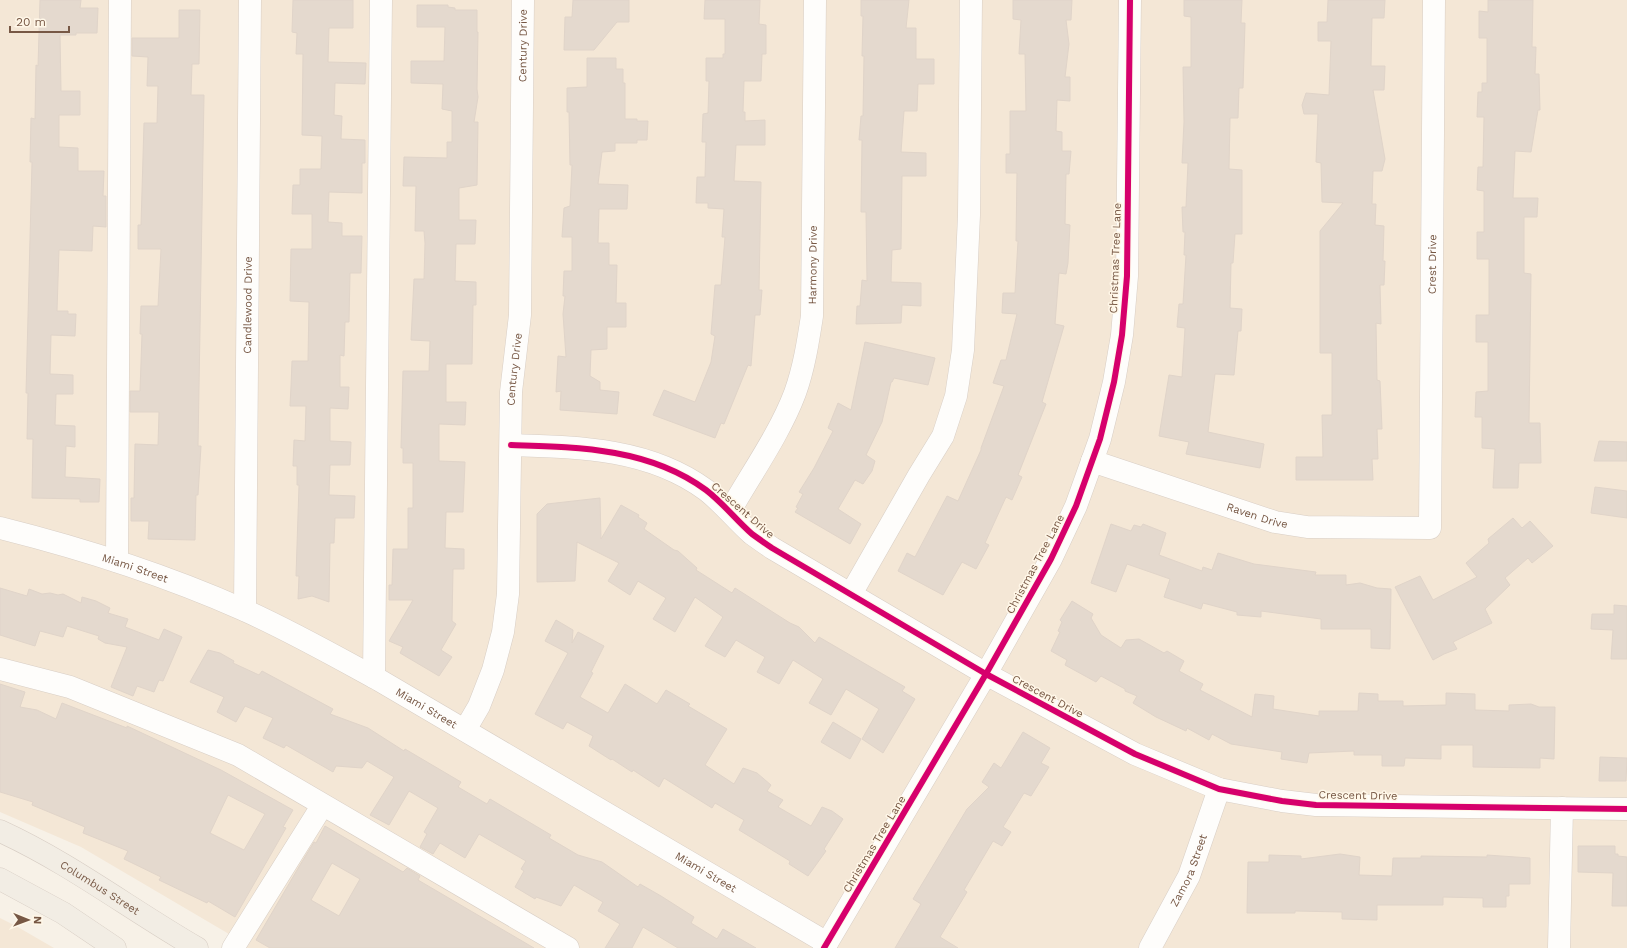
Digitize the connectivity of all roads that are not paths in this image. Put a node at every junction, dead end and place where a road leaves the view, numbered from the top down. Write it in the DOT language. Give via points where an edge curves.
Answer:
graph roads {
  1 [pos="120,0"];
  2 [pos="250,0"];
  3 [pos="381,0"];
  4 [pos="523,0"];
  5 [pos="815,0"];
  6 [pos="971,0"];
  7 [pos="1130,0"];
  8 [pos="1434,0"];
  9 [pos="510,445"];
  10 [pos="1092,461"];
  11 [pos="730,511"];
  12 [pos="0,528"];
  13 [pos="1430,528"];
  14 [pos="117,560"];
  15 [pos="851,594"];
  16 [pos="245,610"];
  17 [pos="0,670"];
  18 [pos="986,674"];
  19 [pos="374,677"];
  20 [pos="465,730"];
  21 [pos="1219,789"];
  22 [pos="322,806"];
  23 [pos="1562,808"];
  24 [pos="1627,809"];
  25 [pos="0,831"];
  26 [pos="0,879"];
  27 [pos="826,946"];
  28 [pos="115,948"];
  29 [pos="197,948"];
  30 [pos="233,948"];
  31 [pos="568,948"];
  32 [pos="1150,948"];
  33 [pos="1559,948"];
  1 -- 14 [label="street"];
  2 -- 16 [label="street, Candlewood Drive"];
  3 -- 19 [label="street"];
  4 -- 9 [label="street, Century Drive" via="520,315 511,392"];
  5 -- 11 [label="street, Harmony Drive" via="812,316 806,358 794,394 778,428"];
  6 -- 15 [label="street" via="969,215 963,350 956,396 943,436"];
  7 -- 10 [label="street, Christmas Tree Lane" via="1127,276 1122,335 1114,382"];
  8 -- 13 [label="street, Crest Drive"];
  9 -- 11 [label="street, Crescent Drive" via="575,447 614,452 650,462 680,475 705,490"];
  9 -- 20 [label="street, Century Drive" via="508,594 503,632 493,670 479,706"];
  10 -- 13 [label="street, Raven Drive" via="1276,522 1307,527"];
  10 -- 18 [label="street, Christmas Tree Lane" via="1076,506 1051,559"];
  11 -- 15 [label="street, Crescent Drive" via="752,534 772,548"];
  12 -- 14 [label="street, Miami Street"];
  14 -- 16 [label="street, Miami Street"];
  15 -- 18 [label="street, Crescent Drive"];
  16 -- 19 [label="street, Miami Street"];
  17 -- 22 [label="street" via="70,688 231,752"];
  18 -- 21 [label="street, Crescent Drive" via="1135,754"];
  18 -- 27 [label="street, Christmas Tree Lane"];
  19 -- 20 [label="street, Miami Street"];
  20 -- 27 [label="street, Miami Street"];
  21 -- 23 [label="street, Crescent Drive" via="1316,805"];
  21 -- 32 [label="street, Zamora Street" via="1189,876"];
  22 -- 30 [label="street"];
  22 -- 31 [label="street"];
  23 -- 24 [label="street, Crescent Drive"];
  23 -- 33 [label="street"];
  25 -- 29 [label="main road, Columbus Street" via="85,876 155,924"];
  26 -- 28 [label="main road" via="63,913"];
}
